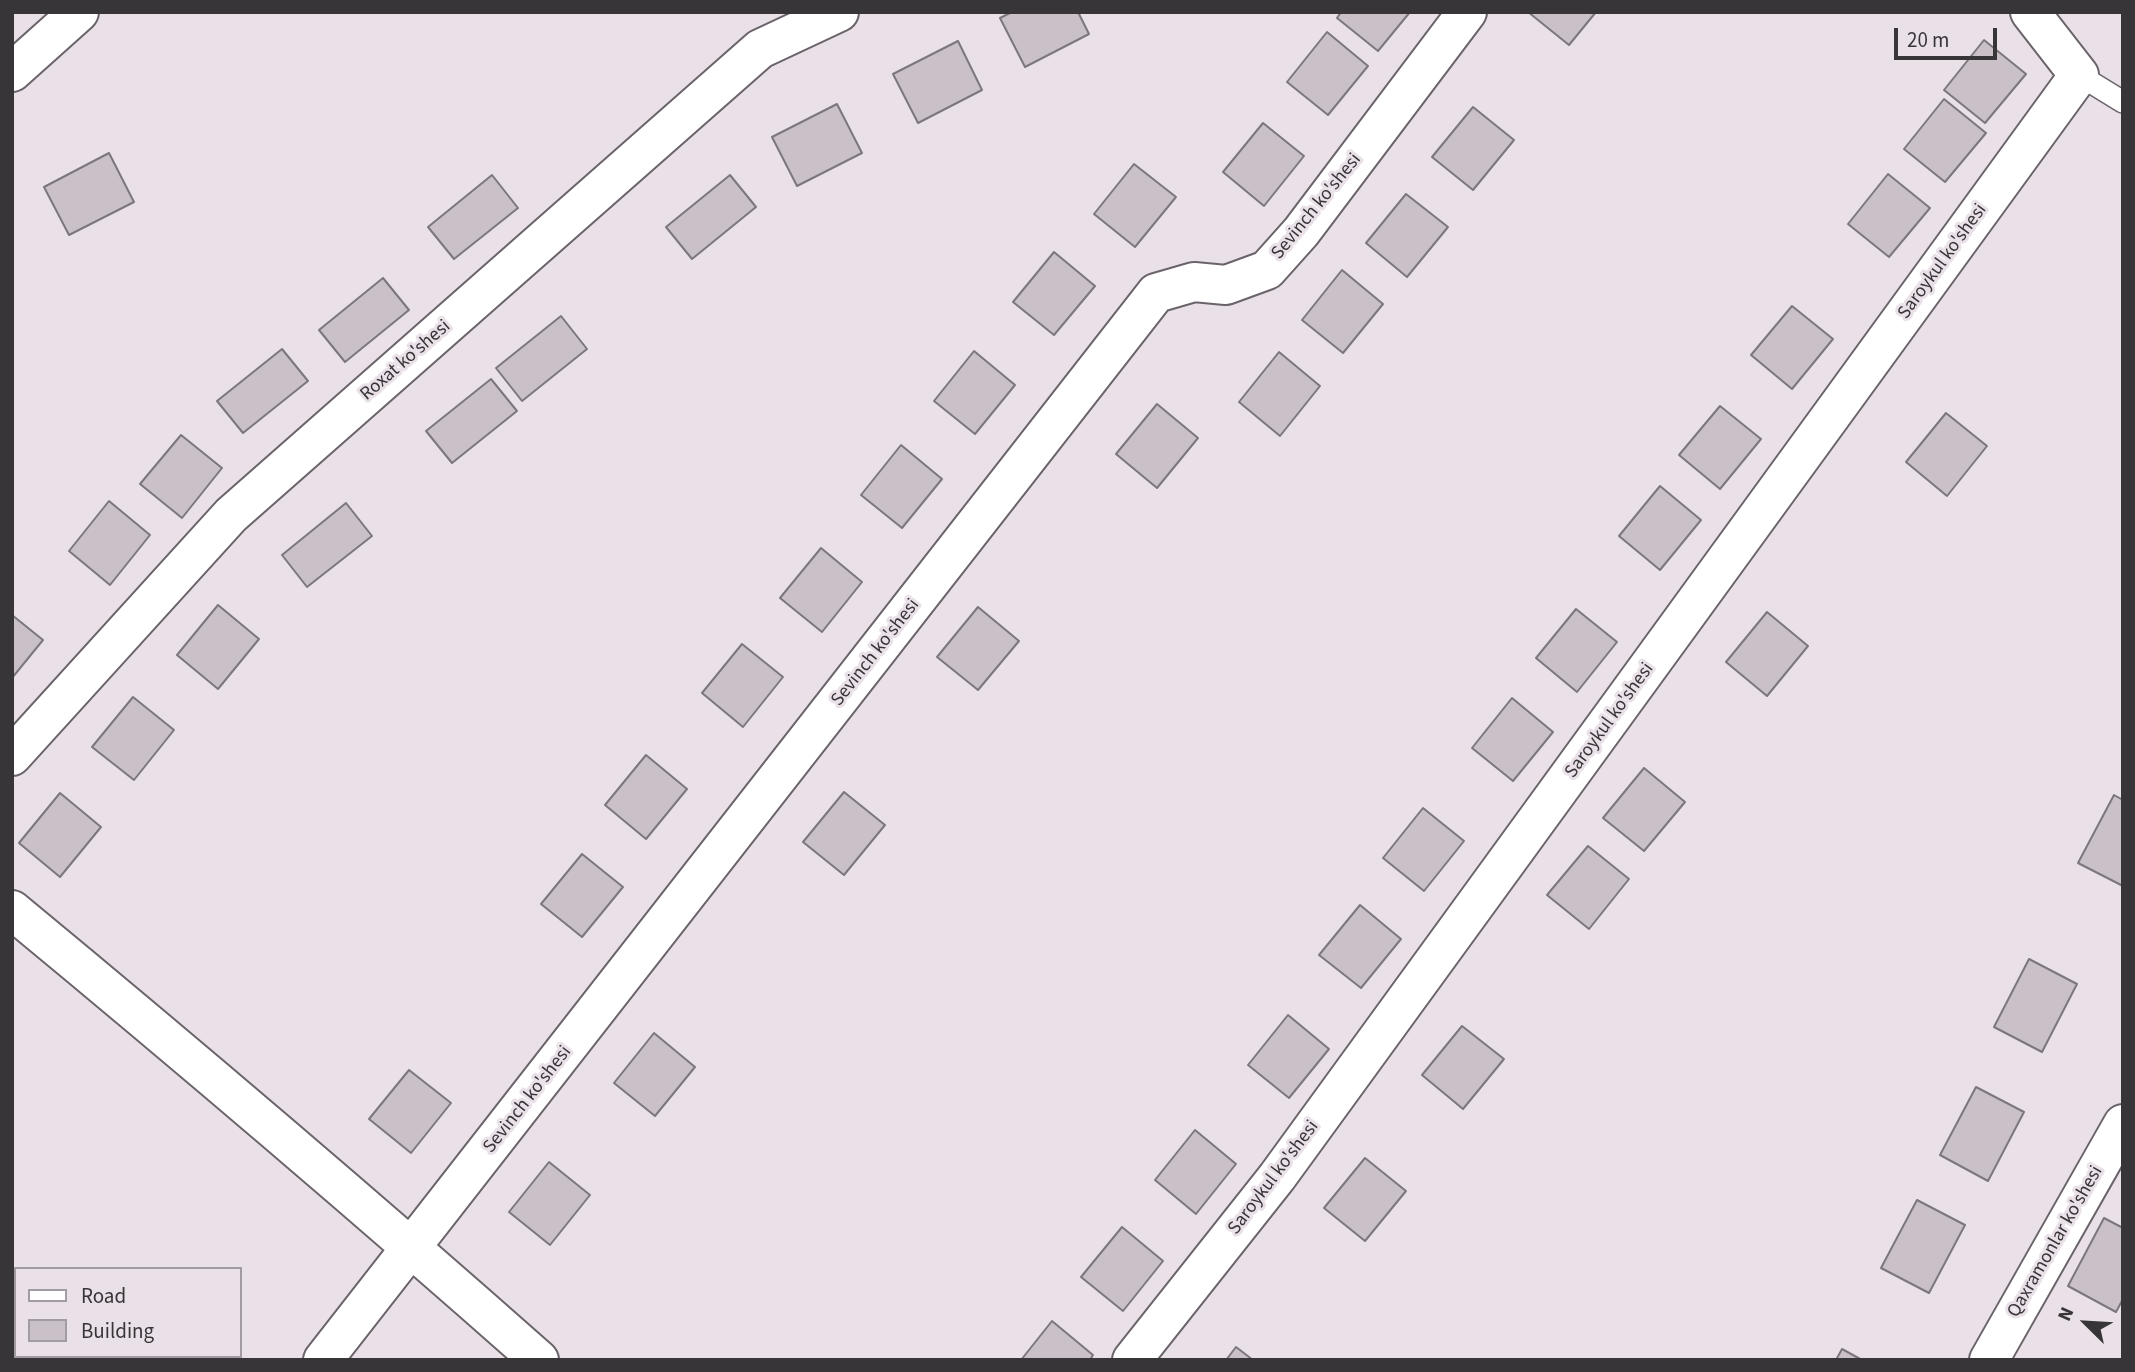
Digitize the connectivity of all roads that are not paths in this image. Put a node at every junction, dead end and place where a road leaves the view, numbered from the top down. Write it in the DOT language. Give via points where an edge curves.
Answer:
graph roads {
  1 [pos="79,12"];
  2 [pos="839,12"];
  3 [pos="1468,12"];
  4 [pos="2030,12"];
  5 [pos="12,72"];
  6 [pos="2079,75"];
  7 [pos="2123,102"];
  8 [pos="12,756"];
  9 [pos="12,910"];
  10 [pos="2123,1124"];
  11 [pos="412,1248"];
  12 [pos="323,1360"];
  13 [pos="539,1360"];
  14 [pos="1132,1360"];
  15 [pos="1989,1360"];
  1 -- 5 [label="street"];
  2 -- 8 [label="street, Roxat ko'shesi" via="760,49 231,515"];
  3 -- 11 [label="street, Sevinch ko'shesi" via="1267,270 1226,285 1194,282 1156,293"];
  4 -- 6 [label="street"];
  6 -- 7 [label="lane"];
  6 -- 14 [label="street, Saroykul ko'shesi" via="1277,1177"];
  9 -- 11 [label="street"];
  10 -- 15 [label="street, Qaxramonlar ko'shesi"];
  11 -- 12 [label="street, Sevinch ko'shesi"];
  11 -- 13 [label="street"];
}
